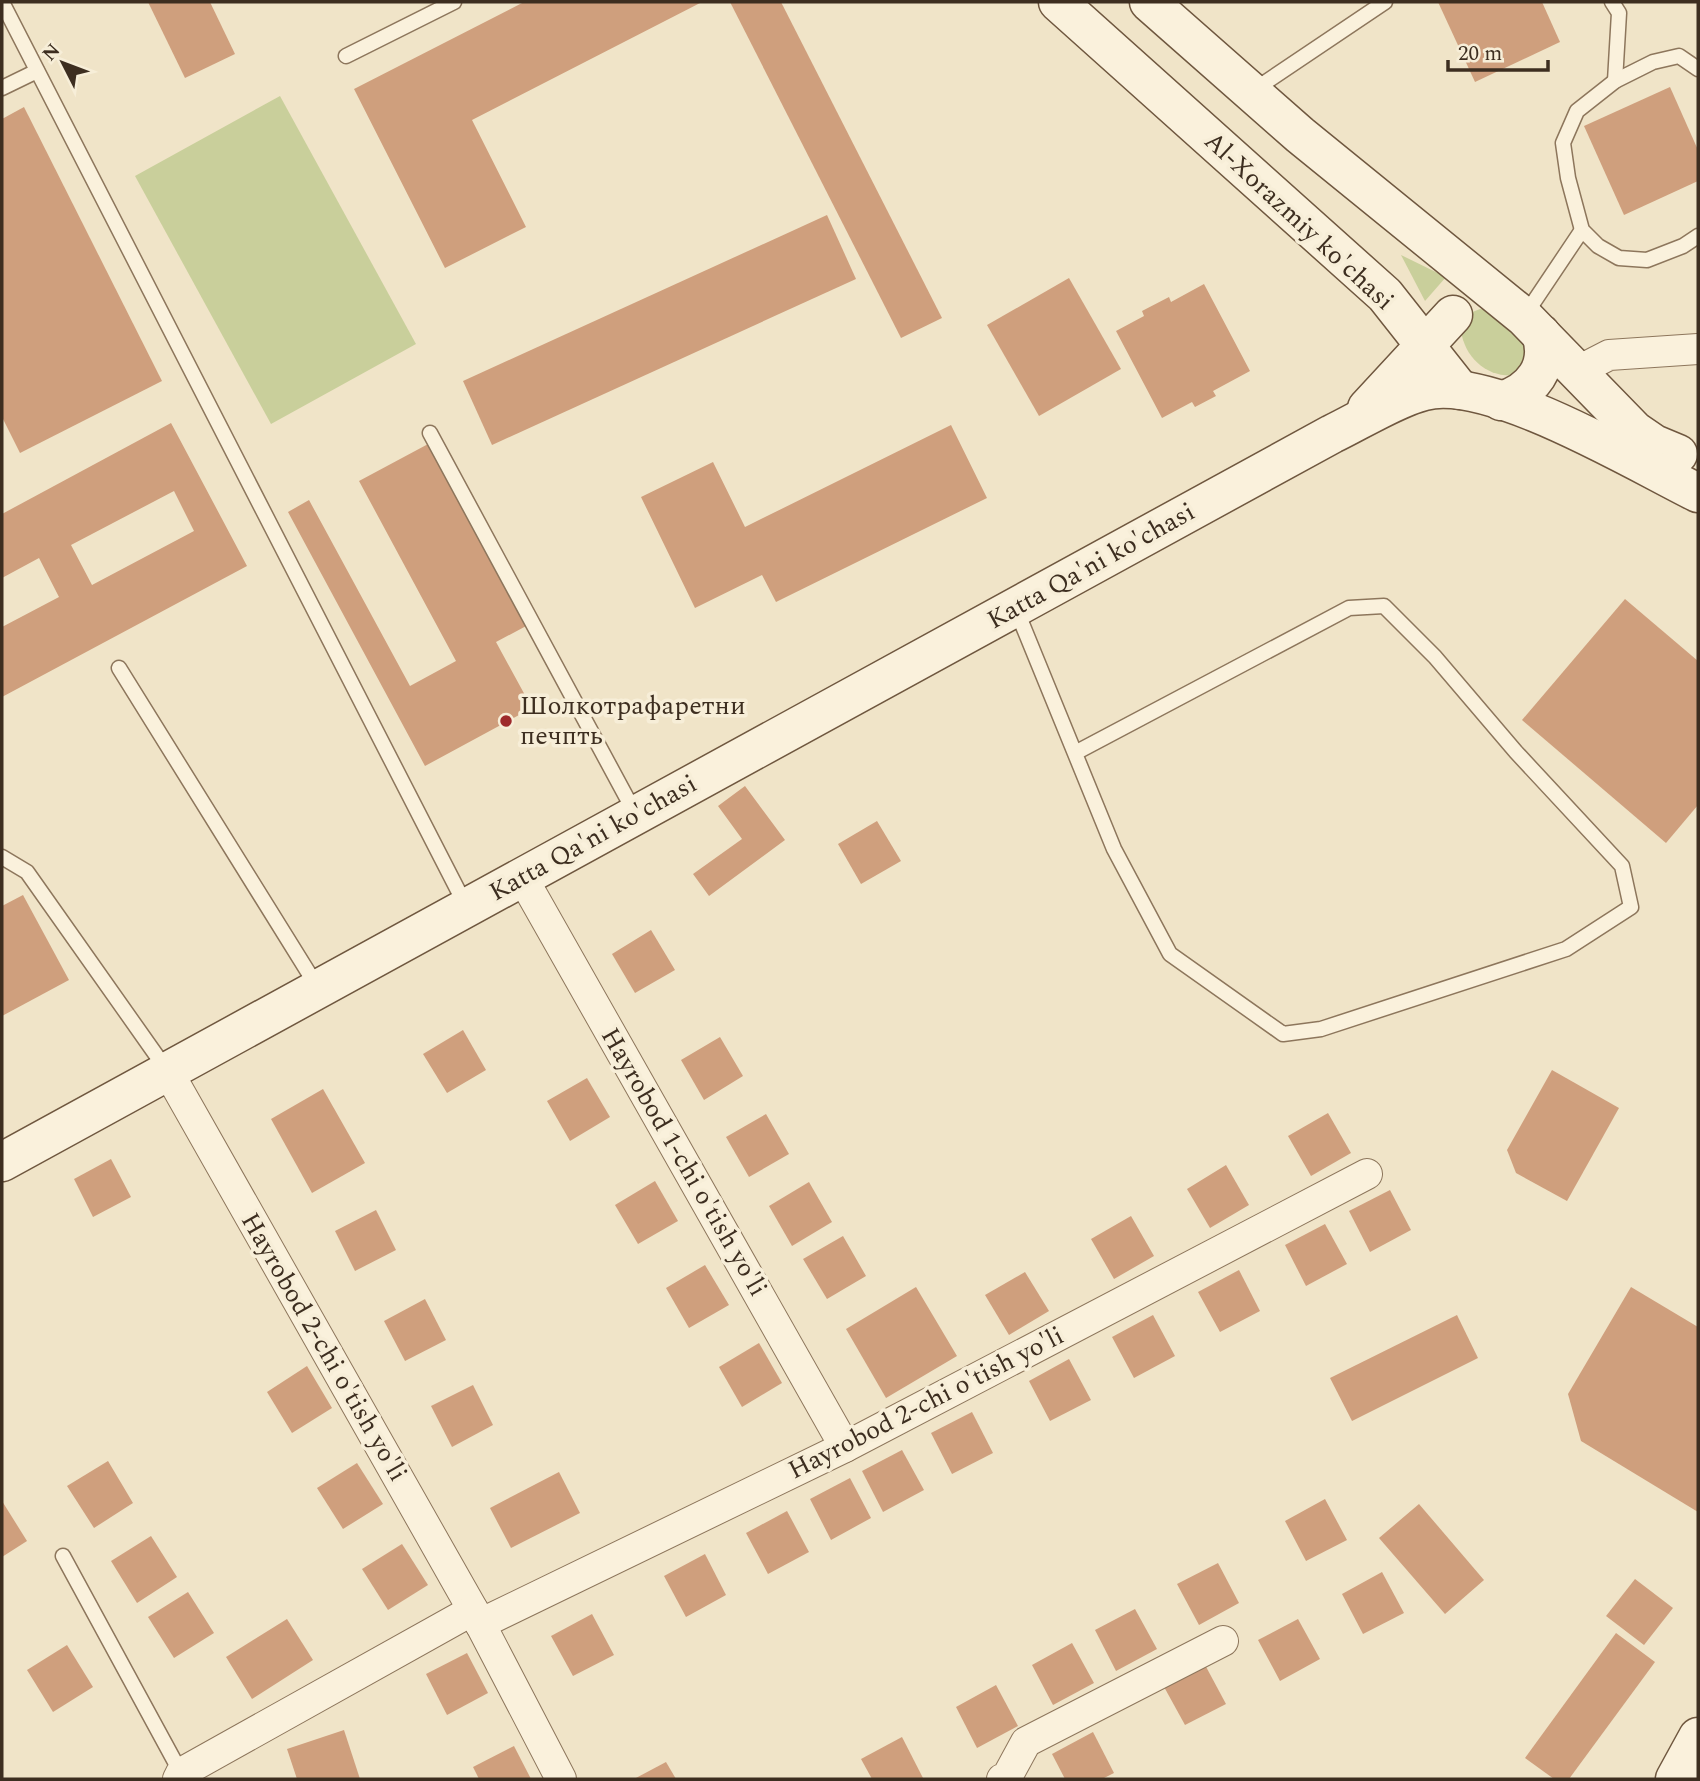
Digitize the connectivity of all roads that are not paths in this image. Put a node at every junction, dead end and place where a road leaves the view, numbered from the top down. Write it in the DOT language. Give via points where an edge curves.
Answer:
graph roads {
  1 [pos="2,2"];
  2 [pos="454,2"];
  3 [pos="1058,2"];
  4 [pos="1149,2"];
  5 [pos="1385,2"];
  6 [pos="1612,2"];
  7 [pos="346,56"];
  8 [pos="1698,69"];
  9 [pos="37,71"];
  10 [pos="1615,80"];
  11 [pos="2,88"];
  12 [pos="1250,93"];
  13 [pos="1582,230"];
  14 [pos="1698,236"];
  15 [pos="1385,295"];
  16 [pos="1453,315"];
  17 [pos="1523,317"];
  18 [pos="1425,346"];
  19 [pos="1698,349"];
  20 [pos="1576,372"];
  21 [pos="1454,383"];
  22 [pos="1374,400"];
  23 [pos="1501,401"];
  24 [pos="430,433"];
  25 [pos="1332,435"];
  26 [pos="1698,464"];
  27 [pos="1698,493"];
  28 [pos="1016,607"];
  29 [pos="119,668"];
  30 [pos="1074,753"];
  31 [pos="636,815"];
  32 [pos="2,858"];
  33 [pos="522,877"];
  34 [pos="467,907"];
  35 [pos="318,989"];
  36 [pos="167,1070"];
  37 [pos="2,1162"];
  38 [pos="1367,1174"];
  39 [pos="845,1447"];
  40 [pos="63,1556"];
  41 [pos="477,1617"];
  42 [pos="1223,1641"];
  43 [pos="1698,1737"];
  44 [pos="179,1776"];
  45 [pos="1005,1778"];
  46 [pos="561,1779"];
  47 [pos="1675,1779"];
  1 -- 9 [label="lane"];
  2 -- 7 [label="lane"];
  3 -- 15 [label="main road, Al-Xorazmiy ko'chasi"];
  4 -- 12 [label="main road"];
  5 -- 12 [label="lane"];
  6 -- 10 [label="lane" via="1619,13"];
  8 -- 10 [label="lane" via="1679,56 1653,62"];
  9 -- 11 [label="lane"];
  9 -- 34 [label="lane"];
  10 -- 13 [label="lane" via="1577,111 1563,144"];
  12 -- 17 [label="main road"];
  13 -- 14 [label="lane" via="1619,258 1647,260"];
  13 -- 17 [label="lane"];
  15 -- 18 [label="main road, Al-Xorazmiy ko'chasi"];
  15 -- 22 [label="main road" via="1391,345 1386,374"];
  16 -- 17 [label="main road" via="1473,300 1490,297"];
  16 -- 18 [label="main road"];
  16 -- 21 [label="main road" via="1441,345 1442,362"];
  17 -- 20 [label="main road"];
  17 -- 23 [label="main road" via="1545,346 1544,359 1538,375 1519,394"];
  18 -- 21 [label="main road, Al-Xorazmiy ko'chasi"];
  18 -- 22 [label="main road"];
  19 -- 20 [label="street" via="1609,355"];
  20 -- 26 [label="main road" via="1635,431"];
  21 -- 23 [label="main road"];
  21 -- 25 [label="main road" via="1425,391"];
  22 -- 25 [label="main road"];
  23 -- 27 [label="main road" via="1563,425"];
  24 -- 31 [label="lane"];
  25 -- 28 [label="main road, Katta Qa'ni ko'chasi"];
  28 -- 30 [label="lane"];
  28 -- 31 [label="main road, Katta Qa'ni ko'chasi"];
  29 -- 35 [label="lane"];
  30 -- 30 [label="lane" via="1114,849 1170,954 1283,1034 1321,1029 1566,949 1631,907 1622,866 1384,606 1349,608"];
  31 -- 33 [label="main road, Katta Qa'ni ko'chasi"];
  32 -- 36 [label="lane" via="27,872"];
  33 -- 34 [label="main road, Katta Qa'ni ko'chasi"];
  33 -- 39 [label="street, Hayrobod 1-chi o'tish yo'li"];
  34 -- 35 [label="main road, Katta Qa'ni ko'chasi"];
  35 -- 36 [label="main road, Katta Qa'ni ko'chasi"];
  36 -- 37 [label="main road, Katta Qa'ni ko'chasi"];
  36 -- 41 [label="street, Hayrobod 2-chi o'tish yo'li"];
  38 -- 39 [label="street, Hayrobod 2-chi o'tish yo'li"];
  39 -- 41 [label="street, Hayrobod 2-chi o'tish yo'li"];
  40 -- 44 [label="lane"];
  41 -- 44 [label="street"];
  41 -- 46 [label="street, Hayrobod 2-chi o'tish yo'li"];
  42 -- 45 [label="street" via="1026,1742"];
  43 -- 47 [label="main road"];
}
